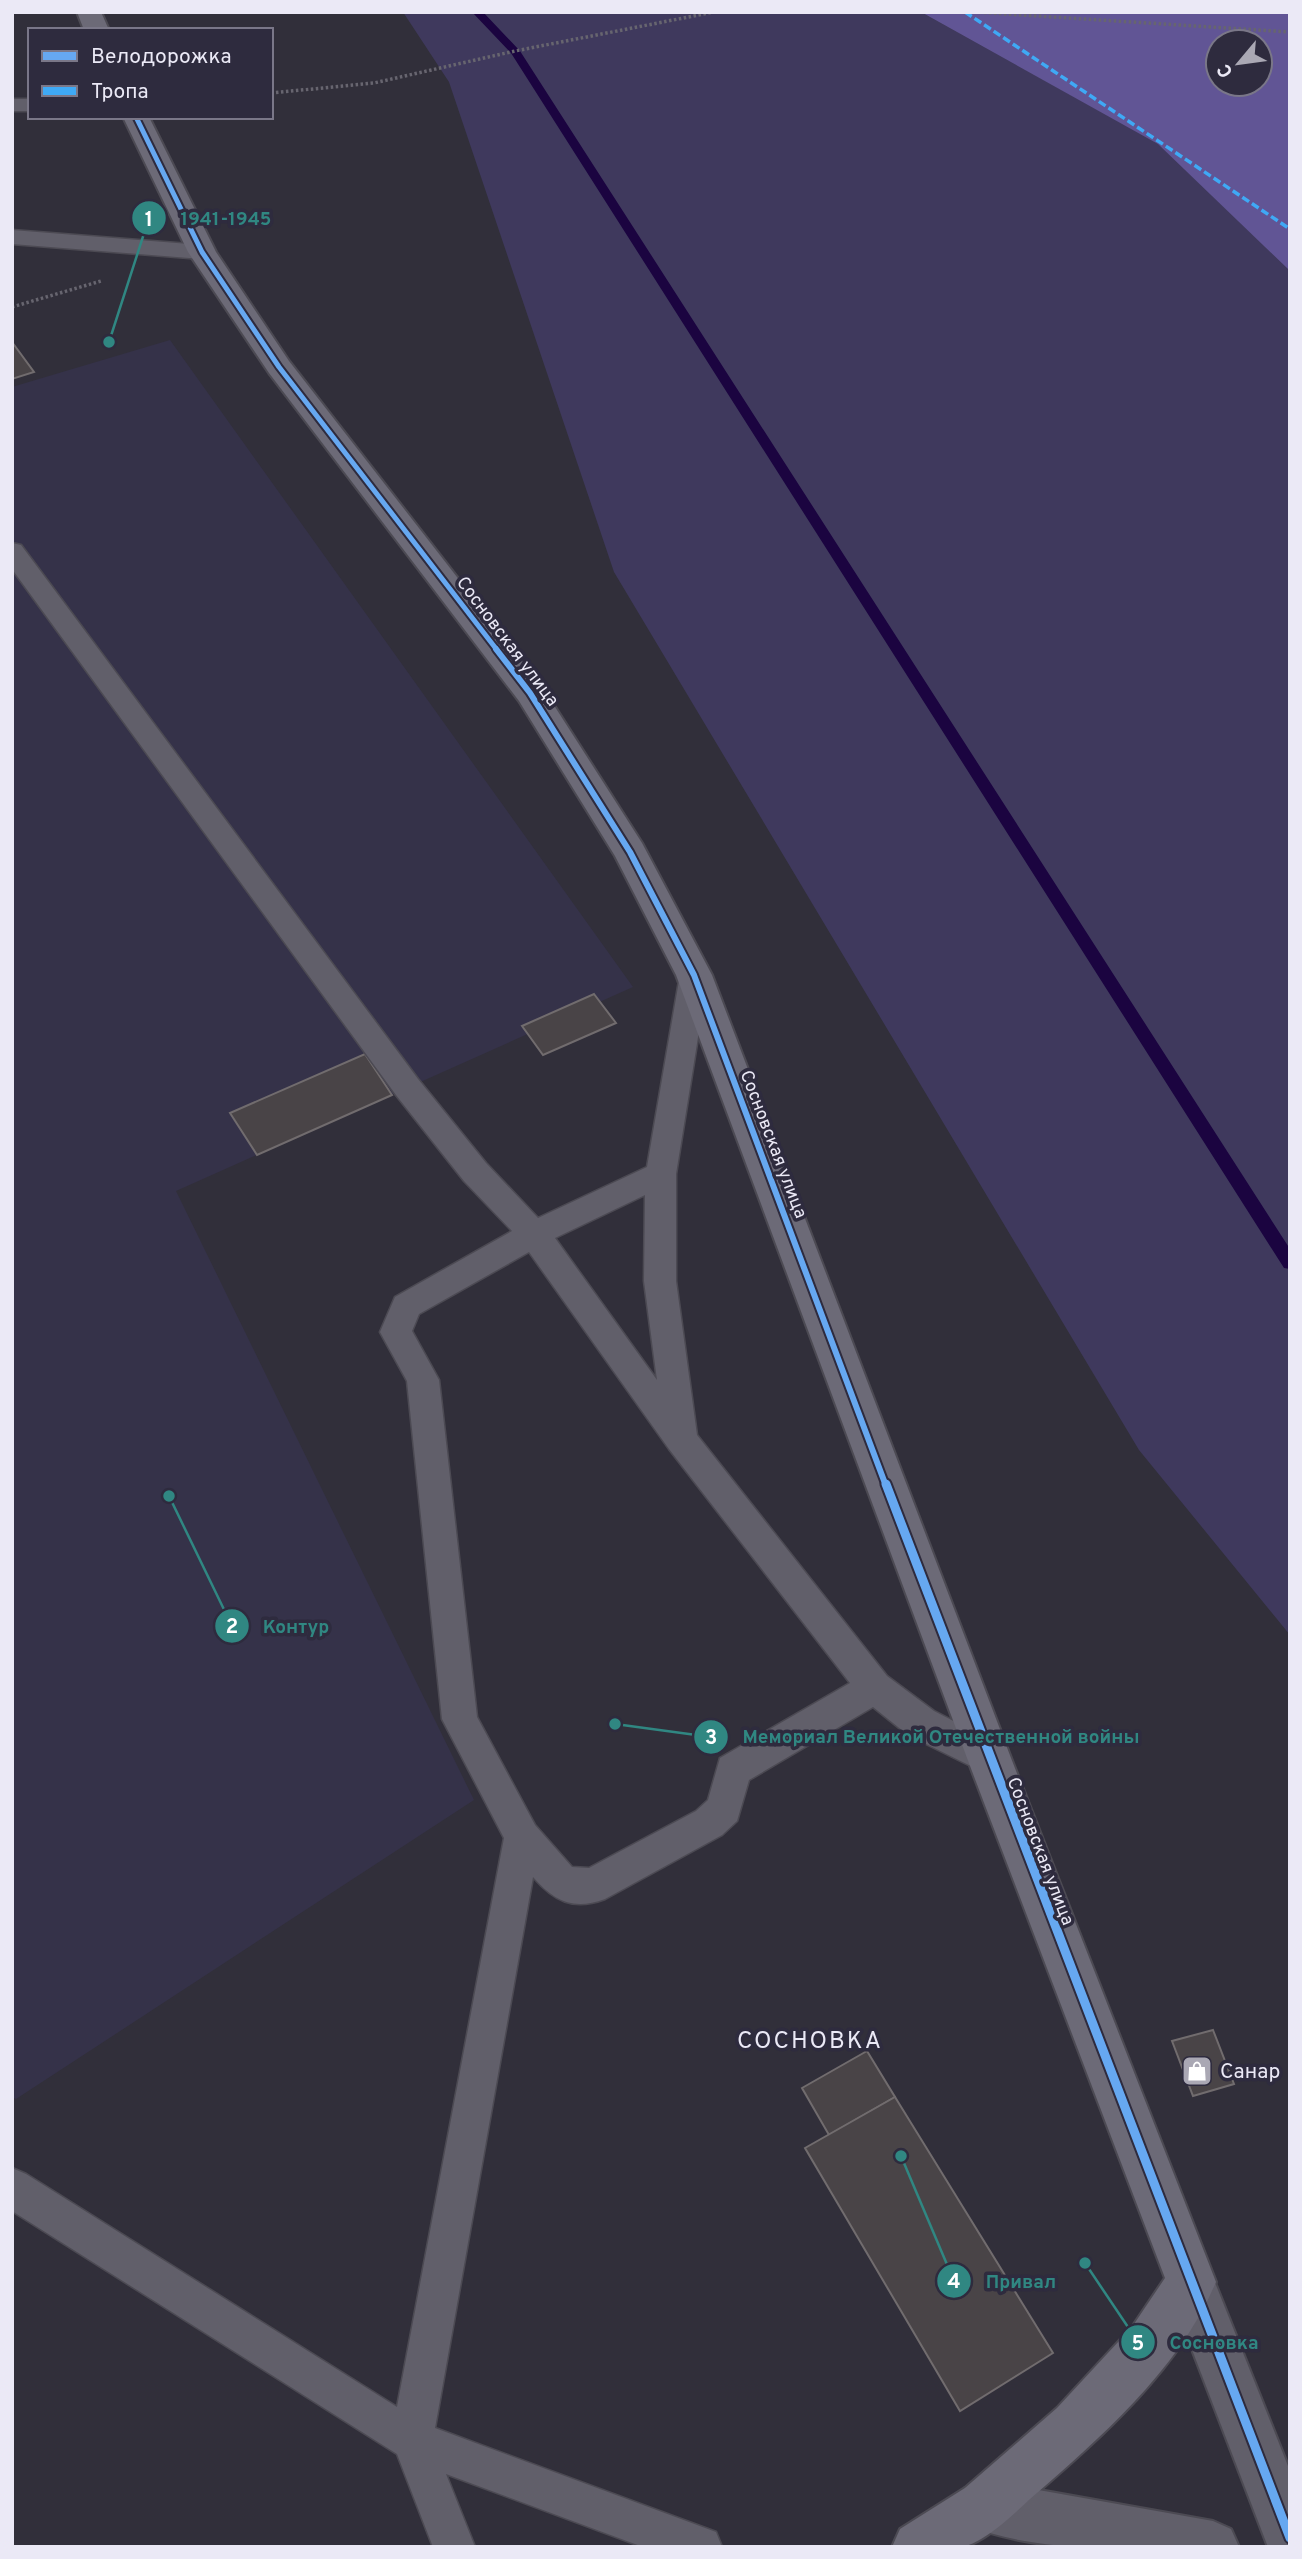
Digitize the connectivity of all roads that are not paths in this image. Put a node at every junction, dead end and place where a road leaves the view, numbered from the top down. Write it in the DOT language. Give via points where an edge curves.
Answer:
graph roads {
  1 [pos="89,12"];
  2 [pos="96,28"];
  3 [pos="137,119"];
  4 [pos="12,237"];
  5 [pos="202,252"];
  6 [pos="12,551"];
  7 [pos="694,975"];
  8 [pos="661,1174"];
  9 [pos="534,1234"];
  10 [pos="681,1439"];
  11 [pos="875,1687"];
  12 [pos="989,1758"];
  13 [pos="522,1836"];
  14 [pos="12,2188"];
  15 [pos="1191,2282"];
  16 [pos="412,2440"];
  17 [pos="983,2506"];
  18 [pos="1290,2538"];
  19 [pos="454,2547"];
  20 [pos="701,2547"];
  21 [pos="918,2547"];
  22 [pos="1213,2547"];
  1 -- 2 [label="street"];
  3 -- 5 [label="street, Сосновская улица"];
  4 -- 5 [label="lane"];
  5 -- 7 [label="street, Сосновская улица" via="279,368 530,693 629,852"];
  6 -- 9 [label="lane" via="407,1087 475,1172"];
  7 -- 8 [label="lane"];
  7 -- 12 [label="street, Сосновская улица"];
  8 -- 9 [label="lane"];
  8 -- 10 [label="lane" via="660,1281"];
  9 -- 10 [label="lane"];
  9 -- 13 [label="lane" via="405,1306 396,1332 423,1380 460,1719"];
  10 -- 11 [label="lane"];
  11 -- 12 [label="lane" via="921,1723"];
  11 -- 13 [label="lane" via="733,1770 724,1809 709,1823 592,1886 562,1884"];
  12 -- 15 [label="street, Сосновская улица"];
  13 -- 16 [label="lane"];
  14 -- 16 [label="lane"];
  15 -- 17 [label="street" via="1150,2345 1075,2426"];
  15 -- 18 [label="street"];
  16 -- 19 [label="lane"];
  16 -- 20 [label="lane"];
  17 -- 21 [label="street"];
  17 -- 22 [label="street"];
}
